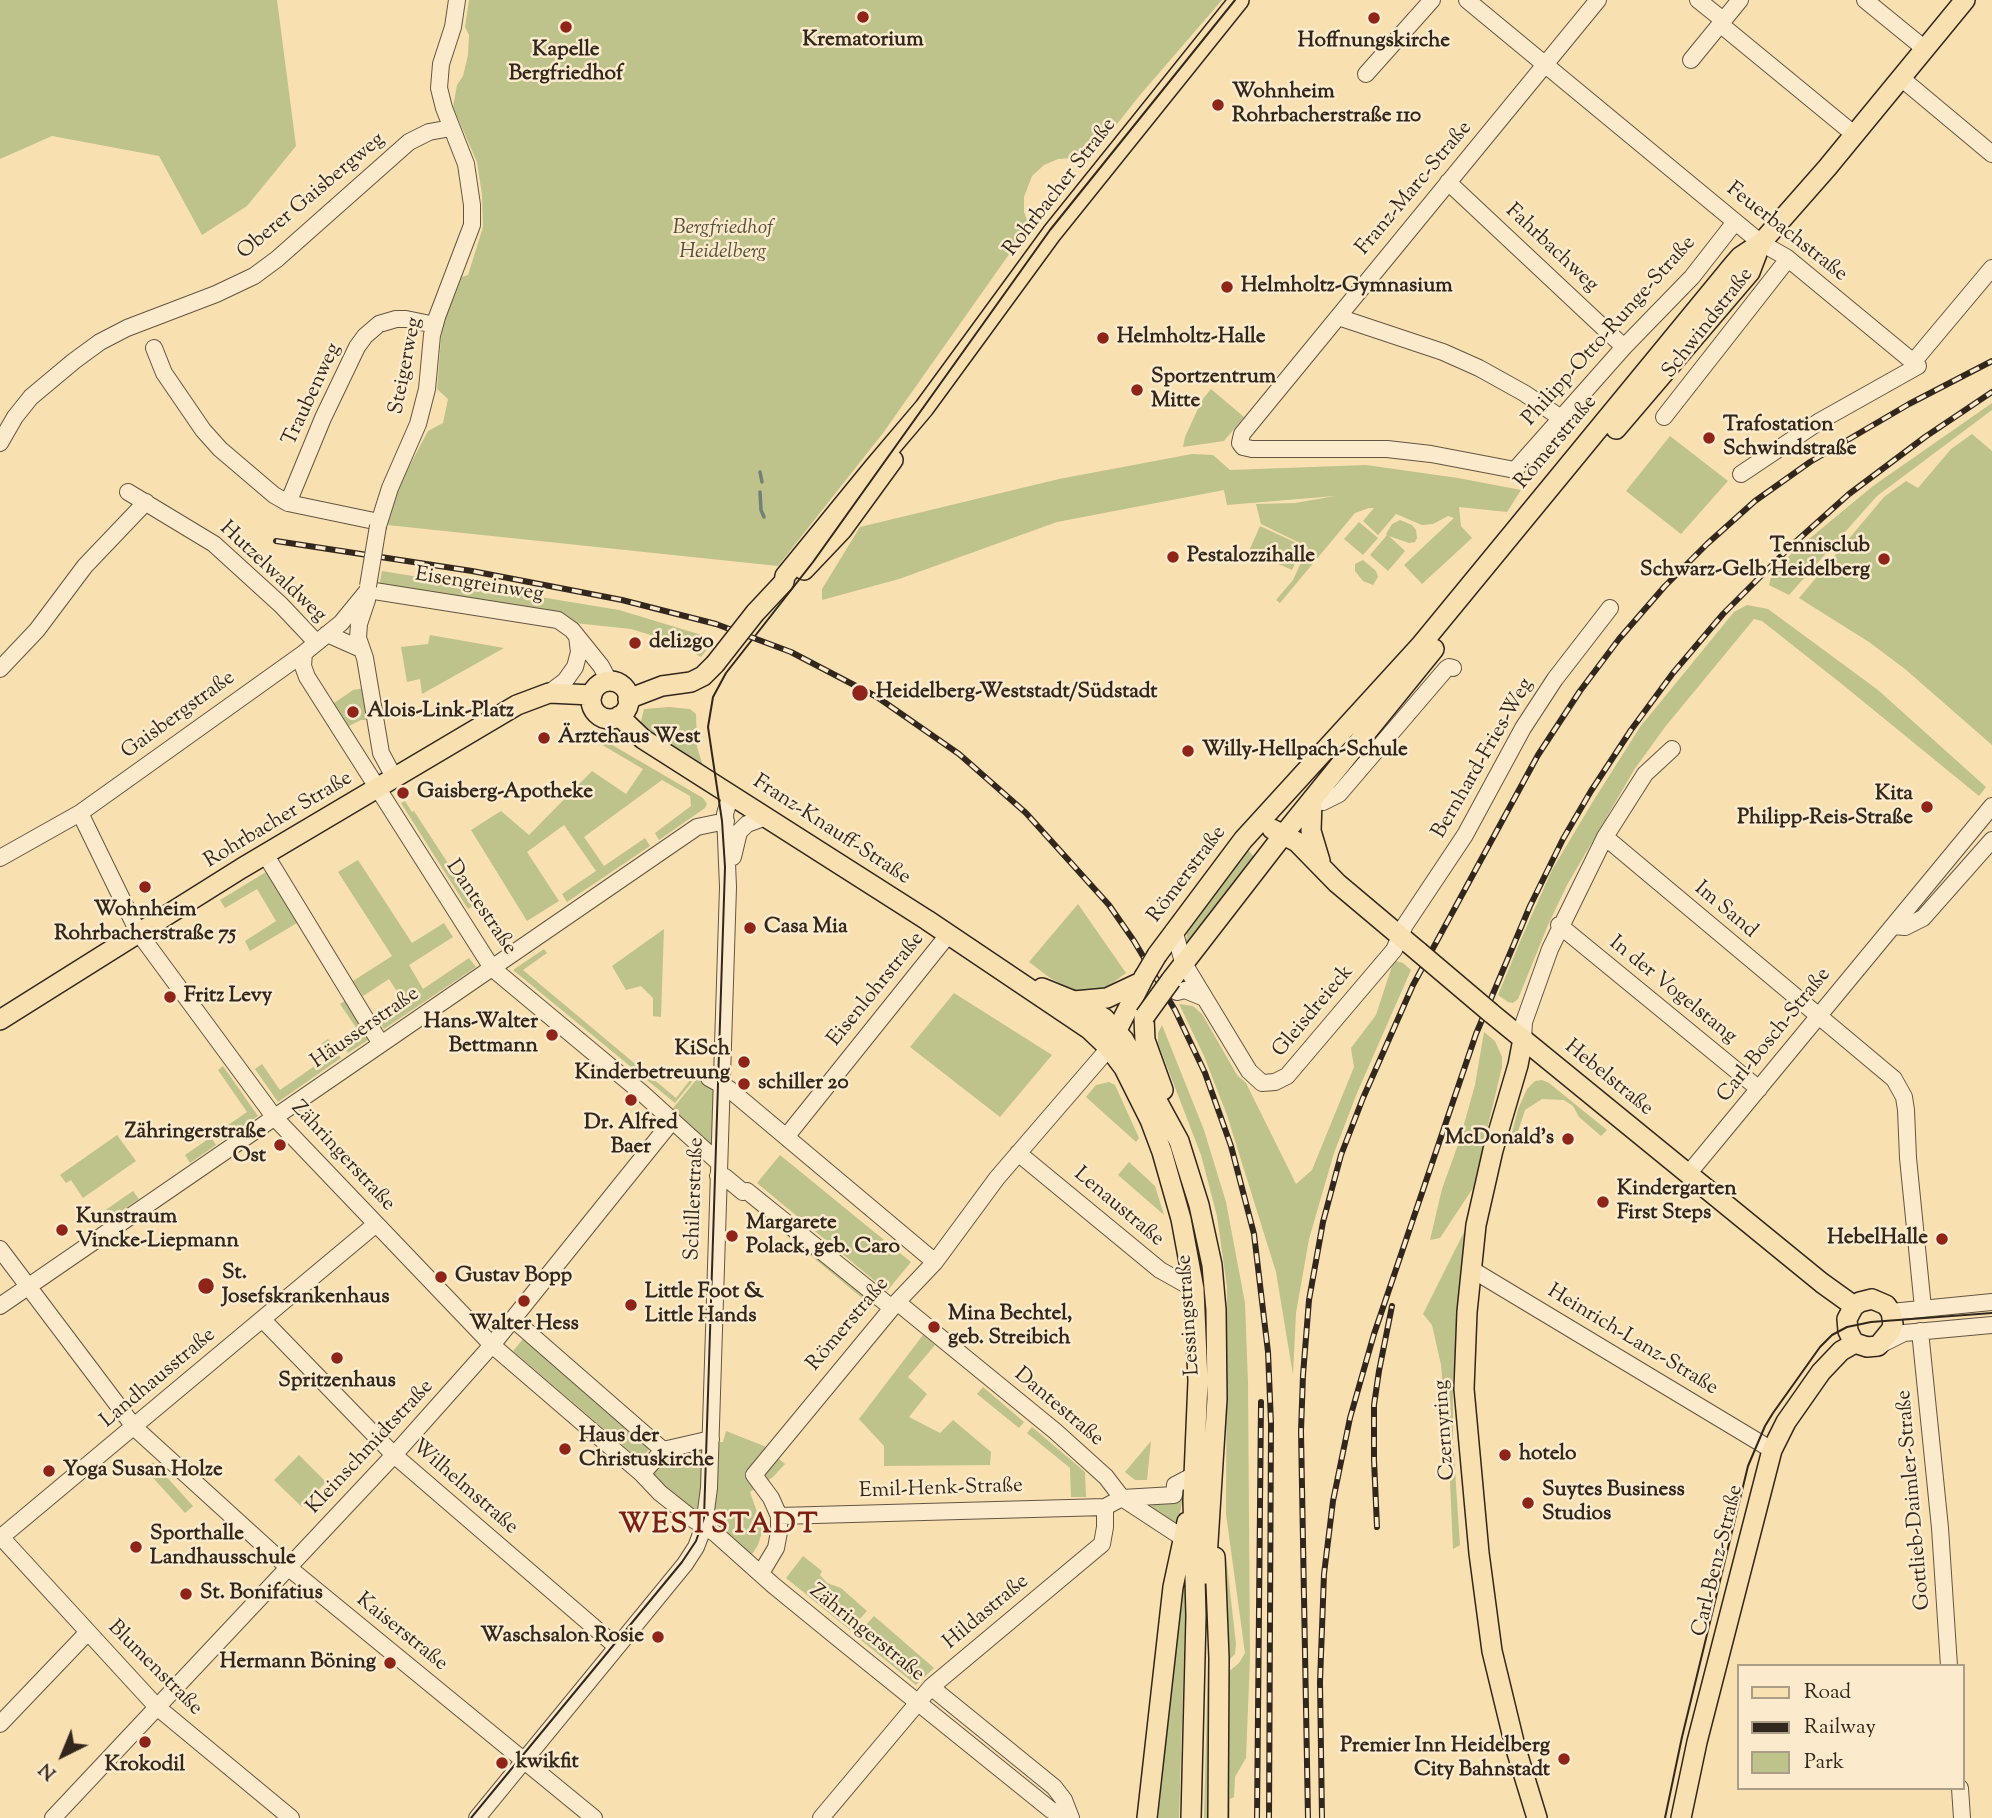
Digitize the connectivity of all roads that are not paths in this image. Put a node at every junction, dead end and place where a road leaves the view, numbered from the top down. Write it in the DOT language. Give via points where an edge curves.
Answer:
graph roads {
  1 [pos="457,0"];
  2 [pos="1239,0"];
  3 [pos="1432,0"];
  4 [pos="1467,0"];
  5 [pos="1598,0"];
  6 [pos="1698,0"];
  7 [pos="1740,0"];
  8 [pos="1865,0"];
  9 [pos="1965,0"];
  10 [pos="1722,22"];
  11 [pos="1925,49"];
  12 [pos="1691,60"];
  13 [pos="1545,65"];
  14 [pos="1366,74"];
  15 [pos="1901,78"];
  16 [pos="451,128"];
  17 [pos="1855,135"];
  18 [pos="1992,154"];
  19 [pos="1448,182"];
  20 [pos="1735,222"];
  21 [pos="1761,243"];
  22 [pos="1788,258"];
  23 [pos="1992,268"];
  24 [pos="1338,317"];
  25 [pos="435,325"];
  26 [pos="1624,347"];
  27 [pos="154,348"];
  28 [pos="1914,361"];
  29 [pos="1664,417"];
  30 [pos="1561,418"];
  31 [pos="0,443"];
  32 [pos="1515,470"];
  33 [pos="1741,474"];
  34 [pos="128,492"];
  35 [pos="146,502"];
  36 [pos="288,503"];
  37 [pos="379,524"];
  38 [pos="368,588"];
  39 [pos="1610,608"];
  40 [pos="577,636"];
  41 [pos="316,643"];
  42 [pos="362,649"];
  43 [pos="1453,668"];
  44 [pos="0,669"];
  45 [pos="549,693"];
  46 [pos="592,695"];
  47 [pos="619,695"];
  48 [pos="1672,749"];
  49 [pos="386,784"];
  50 [pos="731,794"];
  51 [pos="1280,798"];
  52 [pos="1312,801"];
  53 [pos="1992,806"];
  54 [pos="79,813"];
  55 [pos="766,817"];
  56 [pos="726,821"];
  57 [pos="1254,827"];
  58 [pos="739,832"];
  59 [pos="1284,834"];
  60 [pos="1605,837"];
  61 [pos="1992,840"];
  62 [pos="265,854"];
  63 [pos="0,858"];
  64 [pos="1322,867"];
  65 [pos="728,873"];
  66 [pos="1337,883"];
  67 [pos="1559,925"];
  68 [pos="1893,926"];
  69 [pos="1174,930"];
  70 [pos="138,932"];
  71 [pos="948,934"];
  72 [pos="1399,936"];
  73 [pos="1183,962"];
  74 [pos="492,968"];
  75 [pos="1021,982"];
  76 [pos="1169,989"];
  77 [pos="1132,991"];
  78 [pos="1202,997"];
  79 [pos="1074,1001"];
  80 [pos="1144,1017"];
  81 [pos="1818,1017"];
  82 [pos="0,1020"];
  83 [pos="1116,1039"];
  84 [pos="1523,1039"];
  85 [pos="381,1044"];
  86 [pos="715,1081"];
  87 [pos="1759,1089"];
  88 [pos="275,1118"];
  89 [pos="672,1121"];
  90 [pos="786,1137"];
  91 [pos="1179,1141"];
  92 [pos="1018,1153"];
  93 [pos="718,1169"];
  94 [pos="1689,1173"];
  95 [pos="376,1224"];
  96 [pos="0,1249"];
  97 [pos="935,1262"];
  98 [pos="1471,1269"];
  99 [pos="29,1287"];
  100 [pos="1194,1289"];
  101 [pos="1216,1299"];
  102 [pos="1992,1303"];
  103 [pos="895,1305"];
  104 [pos="0,1306"];
  105 [pos="1854,1306"];
  106 [pos="1923,1308"];
  107 [pos="1891,1312"];
  108 [pos="263,1320"];
  109 [pos="514,1320"];
  110 [pos="1992,1325"];
  111 [pos="1920,1331"];
  112 [pos="1855,1343"];
  113 [pos="492,1345"];
  114 [pos="1878,1346"];
  115 [pos="135,1428"];
  116 [pos="711,1439"];
  117 [pos="663,1450"];
  118 [pos="1772,1450"];
  119 [pos="394,1455"];
  120 [pos="642,1474"];
  121 [pos="1194,1475"];
  122 [pos="1122,1498"];
  123 [pos="1193,1500"];
  124 [pos="1105,1507"];
  125 [pos="779,1516"];
  126 [pos="1209,1529"];
  127 [pos="706,1534"];
  128 [pos="0,1537"];
  129 [pos="1182,1538"];
  130 [pos="289,1568"];
  131 [pos="761,1573"];
  132 [pos="1196,1616"];
  133 [pos="88,1632"];
  134 [pos="617,1647"];
  135 [pos="1949,1664"];
  136 [pos="931,1687"];
  137 [pos="916,1701"];
  138 [pos="158,1707"];
  139 [pos="0,1724"];
  140 [pos="523,1760"];
  141 [pos="1960,1790"];
  142 [pos="1146,1815"];
  143 [pos="53,1818"];
  144 [pos="291,1818"];
  145 [pos="477,1818"];
  146 [pos="594,1818"];
  147 [pos="821,1818"];
  148 [pos="1071,1818"];
  149 [pos="1191,1818"];
  150 [pos="1218,1818"];
  151 [pos="1537,1818"];
  152 [pos="1681,1818"];
  153 [pos="1962,1818"];
  1 -- 16 [label="street, Steigerweg" via="439,75"];
  2 -- 47 [label="main road, Rohrbacher Straße, bridge" via="1052,233 925,408 715,664 691,682 662,686 644,682"];
  3 -- 14 [label="street"];
  4 -- 13 [label="street, Feuerbachstraße"];
  5 -- 13 [label="street, Franz-Marc-Straße"];
  6 -- 10 [label="street"];
  7 -- 10 [label="street"];
  8 -- 11 [label="street"];
  9 -- 11 [label="main road, Römerstraße"];
  10 -- 12 [label="street"];
  10 -- 17 [label="street"];
  11 -- 15 [label="main road, Römerstraße"];
  13 -- 19 [label="street, Franz-Marc-Straße"];
  13 -- 20 [label="street, Feuerbachstraße"];
  15 -- 17 [label="main road, Römerstraße"];
  15 -- 18 [label="street"];
  16 -- 25 [label="street, Steigerweg" via="469,178 472,225"];
  16 -- 31 [label="street, Oberer Gaisbergweg" via="409,142 254,276 127,328 92,348 31,397"];
  17 -- 21 [label="main road, Römerstraße"];
  19 -- 24 [label="street, Franz-Marc-Straße"];
  19 -- 26 [label="street, Fahrbachweg"];
  20 -- 21 [label="street, Feuerbachstraße"];
  20 -- 26 [label="street, Philipp-Otto-Runge-Straße" via="1692,277"];
  21 -- 22 [label="street, Feuerbachstraße"];
  21 -- 51 [label="main road, Römerstraße" via="1733,265 1420,646"];
  21 -- 52 [label="main road, Römerstraße" via="1750,272 1546,510"];
  22 -- 28 [label="street, Feuerbachstraße"];
  22 -- 29 [label="street, Schwindstraße"];
  23 -- 28 [label="street"];
  24 -- 30 [label="street" via="1479,368"];
  24 -- 32 [label="street, Franz-Marc-Straße" via="1239,439 1243,447 1387,449"];
  25 -- 36 [label="street, Traubenweg" via="396,319 379,324 365,336 323,418"];
  25 -- 37 [label="street, Steigerweg" via="418,424"];
  26 -- 30 [label="street, Philipp-Otto-Runge-Straße"];
  27 -- 36 [label="street" via="164,373 203,430"];
  28 -- 33 [label="street" via="1919,366 1820,421"];
  30 -- 32 [label="street, Philipp-Otto-Runge-Straße"];
  34 -- 35 [label="street, Hutzelwaldweg"];
  35 -- 41 [label="street, Hutzelwaldweg" via="214,544"];
  35 -- 44 [label="street" via="85,566 31,637"];
  36 -- 37 [label="street"];
  37 -- 38 [label="street, Steigerweg, bridge"];
  38 -- 40 [label="street, Eisengreinweg" via="558,620"];
  38 -- 41 [label="street, Gaisbergstraße" via="348,616"];
  38 -- 42 [label="street, Steigerweg" via="359,625"];
  39 -- 72 [label="street, Bernhard-Fries-Weg" via="1523,728 1465,835"];
  40 -- 45 [label="street" via="575,667"];
  40 -- 47 [label="street, Eisengreinweg"];
  41 -- 42 [label="street"];
  41 -- 49 [label="street, Dantestraße" via="303,666 307,677"];
  41 -- 54 [label="street, Gaisbergstraße"];
  42 -- 49 [label="street, Steigerweg"];
  43 -- 52 [label="street" via="1446,669 1339,794 1323,802"];
  45 -- 46 [label="main road, Rohrbacher Straße"];
  45 -- 49 [label="main road, Rohrbacher Straße" via="517,705"];
  46 -- 47 [label="main road" via="600,684"];
  46 -- 47 [label="main road, Rohrbacher Straße" via="599,715 610,718"];
  47 -- 50 [label="main road, Franz-Knauff-Straße" via="643,739"];
  48 -- 60 [label="street" via="1645,774"];
  49 -- 62 [label="main road, Rohrbacher Straße"];
  49 -- 74 [label="street, Dantestraße"];
  50 -- 55 [label="main road, Franz-Knauff-Straße"];
  50 -- 56 [label="street, Schillerstraße"];
  50 -- 58 [label="street, Schillerstraße"];
  51 -- 57 [label="main road, Römerstraße"];
  51 -- 59 [label="main road, Hebelstraße"];
  52 -- 59 [label="main road, Römerstraße"];
  52 -- 64 [label="main road" via="1311,831"];
  53 -- 68 [label="street, Carl-Bosch-Straße"];
  54 -- 63 [label="street, Gaisbergstraße"];
  54 -- 70 [label="street, Zähringerstraße"];
  55 -- 58 [label="street"];
  55 -- 71 [label="main road, Franz-Knauff-Straße"];
  56 -- 65 [label="street, Schillerstraße"];
  56 -- 74 [label="street, Häusserstraße" via="697,827"];
  57 -- 59 [label="main road, Hebelstraße"];
  57 -- 69 [label="main road, Römerstraße"];
  58 -- 65 [label="street, Schillerstraße"];
  59 -- 64 [label="main road, Hebelstraße"];
  59 -- 66 [label="main road, Hebelstraße" via="1288,851 1309,870"];
  59 -- 73 [label="main road, Römerstraße"];
  60 -- 67 [label="street"];
  60 -- 81 [label="street, Im Sand"];
  61 -- 68 [label="street" via="1923,918 1905,927"];
  62 -- 70 [label="main road, Rohrbacher Straße"];
  62 -- 85 [label="street"];
  64 -- 66 [label="main road, Hebelstraße"];
  65 -- 86 [label="street, Schillerstraße"];
  66 -- 72 [label="main road, Hebelstraße"];
  67 -- 84 [label="street" via="1524,1022"];
  67 -- 87 [label="street, In der Vogelstang"];
  68 -- 81 [label="street, Carl-Bosch-Straße"];
  69 -- 73 [label="street, Gleisdreieck"];
  69 -- 77 [label="main road, Römerstraße, bridge"];
  70 -- 82 [label="main road, Rohrbacher Straße"];
  70 -- 88 [label="street, Zähringerstraße"];
  71 -- 75 [label="main road, Franz-Knauff-Straße"];
  71 -- 90 [label="street, Eisenlohrstraße"];
  72 -- 78 [label="street, Gleisdreieck" via="1384,963 1287,1076 1275,1082 1262,1083 1249,1071"];
  72 -- 84 [label="main road, Hebelstraße, bridge"];
  73 -- 76 [label="main road, Römerstraße"];
  73 -- 78 [label="street, Gleisdreieck"];
  74 -- 85 [label="street, Häusserstraße"];
  74 -- 89 [label="street, Dantestraße"];
  75 -- 79 [label="main road, Franz-Knauff-Straße"];
  75 -- 83 [label="main road, Franz-Knauff-Straße" via="1089,1029"];
  76 -- 78 [label="street"];
  76 -- 80 [label="main road, Römerstraße, bridge"];
  77 -- 79 [label="main road"];
  77 -- 83 [label="main road, Römerstraße"];
  79 -- 83 [label="main road, Franz-Knauff-Straße" via="1104,1018"];
  80 -- 83 [label="main road, Römerstraße"];
  80 -- 91 [label="main road" via="1145,1040"];
  81 -- 87 [label="street, Carl-Bosch-Straße"];
  81 -- 106 [label="street" via="1894,1079 1904,1097"];
  83 -- 91 [label="main road, Lessingstraße"];
  83 -- 92 [label="street, Römerstraße"];
  83 -- 100 [label="main road, Lessingstraße" via="1162,1152"];
  84 -- 94 [label="main road, Hebelstraße"];
  84 -- 98 [label="main road, Czernyring" via="1482,1196"];
  85 -- 88 [label="street, Häusserstraße"];
  86 -- 90 [label="street"];
  86 -- 93 [label="street, Schillerstraße"];
  87 -- 94 [label="street, Carl-Bosch-Straße"];
  88 -- 95 [label="street, Zähringerstraße"];
  88 -- 99 [label="street, Häusserstraße"];
  89 -- 93 [label="street, Dantestraße"];
  89 -- 109 [label="street, Kleinschmidtstraße"];
  90 -- 97 [label="street"];
  91 -- 101 [label="main road, Lessingstraße" via="1208,1242"];
  92 -- 97 [label="street, Römerstraße"];
  92 -- 100 [label="street, Lenaustraße" via="1160,1270"];
  93 -- 103 [label="street, Dantestraße"];
  93 -- 116 [label="street, Schillerstraße"];
  94 -- 105 [label="main road, Hebelstraße"];
  95 -- 108 [label="street, Landhausstraße"];
  95 -- 113 [label="street, Zähringerstraße"];
  96 -- 99 [label="street, Kaiserstraße"];
  97 -- 103 [label="street, Römerstraße"];
  98 -- 118 [label="street, Heinrich-Lanz-Straße"];
  98 -- 151 [label="main road, Czernyring" via="1464,1389 1484,1600 1508,1719"];
  99 -- 104 [label="street, Häusserstraße"];
  99 -- 115 [label="street, Kaiserstraße"];
  100 -- 101 [label="main road"];
  100 -- 121 [label="main road, Lessingstraße" via="1198,1381"];
  101 -- 126 [label="main road, Lessingstraße" via="1217,1399"];
  102 -- 106 [label="street"];
  103 -- 122 [label="street, Dantestraße" via="1055,1431 1106,1477"];
  103 -- 125 [label="street, Römerstraße" via="754,1475"];
  105 -- 107 [label="main road" via="1872,1299"];
  105 -- 112 [label="main road" via="1847,1328"];
  106 -- 107 [label="street"];
  107 -- 114 [label="main road" via="1893,1327"];
  108 -- 115 [label="street, Landhausstraße"];
  108 -- 119 [label="street, Wilhelmstraße"];
  109 -- 113 [label="street, Kleinschmidtstraße"];
  109 -- 117 [label="street"];
  110 -- 111 [label="street"];
  111 -- 114 [label="street"];
  111 -- 135 [label="street, Gottlieb-Daimler-Straße"];
  112 -- 114 [label="main road"];
  112 -- 118 [label="main road, Carl-Benz-Straße" via="1821,1372"];
  113 -- 119 [label="street, Kleinschmidtstraße"];
  113 -- 120 [label="street, Zähringerstraße"];
  115 -- 128 [label="street, Landhausstraße"];
  115 -- 130 [label="street, Kaiserstraße"];
  116 -- 117 [label="street"];
  116 -- 127 [label="street, Schillerstraße"];
  117 -- 120 [label="street"];
  118 -- 152 [label="main road, Carl-Benz-Straße"];
  119 -- 130 [label="street, Kleinschmidtstraße"];
  119 -- 134 [label="street, Wilhelmstraße"];
  120 -- 127 [label="street, Zähringerstraße"];
  121 -- 122 [label="street" via="1175,1485 1174,1495"];
  121 -- 123 [label="main road, Lessingstraße"];
  122 -- 124 [label="street"];
  122 -- 129 [label="street"];
  123 -- 129 [label="main road"];
  123 -- 132 [label="main road, Lessingstraße"];
  124 -- 125 [label="street, Emil-Henk-Straße"];
  124 -- 136 [label="street, Hildastraße" via="1102,1544"];
  125 -- 131 [label="street" via="776,1548"];
  126 -- 132 [label="main road, Lessingstraße"];
  126 -- 150 [label="main road" via="1216,1564 1219,1658"];
  127 -- 131 [label="street, Zähringerstraße"];
  127 -- 134 [label="street"];
  128 -- 133 [label="street, Blumenstraße"];
  129 -- 142 [label="main road"];
  130 -- 138 [label="street, Kleinschmidtstraße"];
  130 -- 140 [label="street, Kaiserstraße"];
  131 -- 137 [label="street, Zähringerstraße"];
  132 -- 149 [label="main road, Lessingstraße"];
  133 -- 138 [label="street, Blumenstraße"];
  133 -- 139 [label="street"];
  134 -- 140 [label="street"];
  136 -- 137 [label="street, Hildastraße"];
  136 -- 148 [label="street, Zähringerstraße" via="1054,1787"];
  137 -- 147 [label="street, Hildastraße"];
  137 -- 148 [label="street, Zähringerstraße" via="1051,1810"];
  138 -- 143 [label="street, Kleinschmidtstraße"];
  138 -- 144 [label="street, Blumenstraße"];
  140 -- 145 [label="street"];
  140 -- 146 [label="street, Kaiserstraße"];
  141 -- 153 [label="street"];
}
